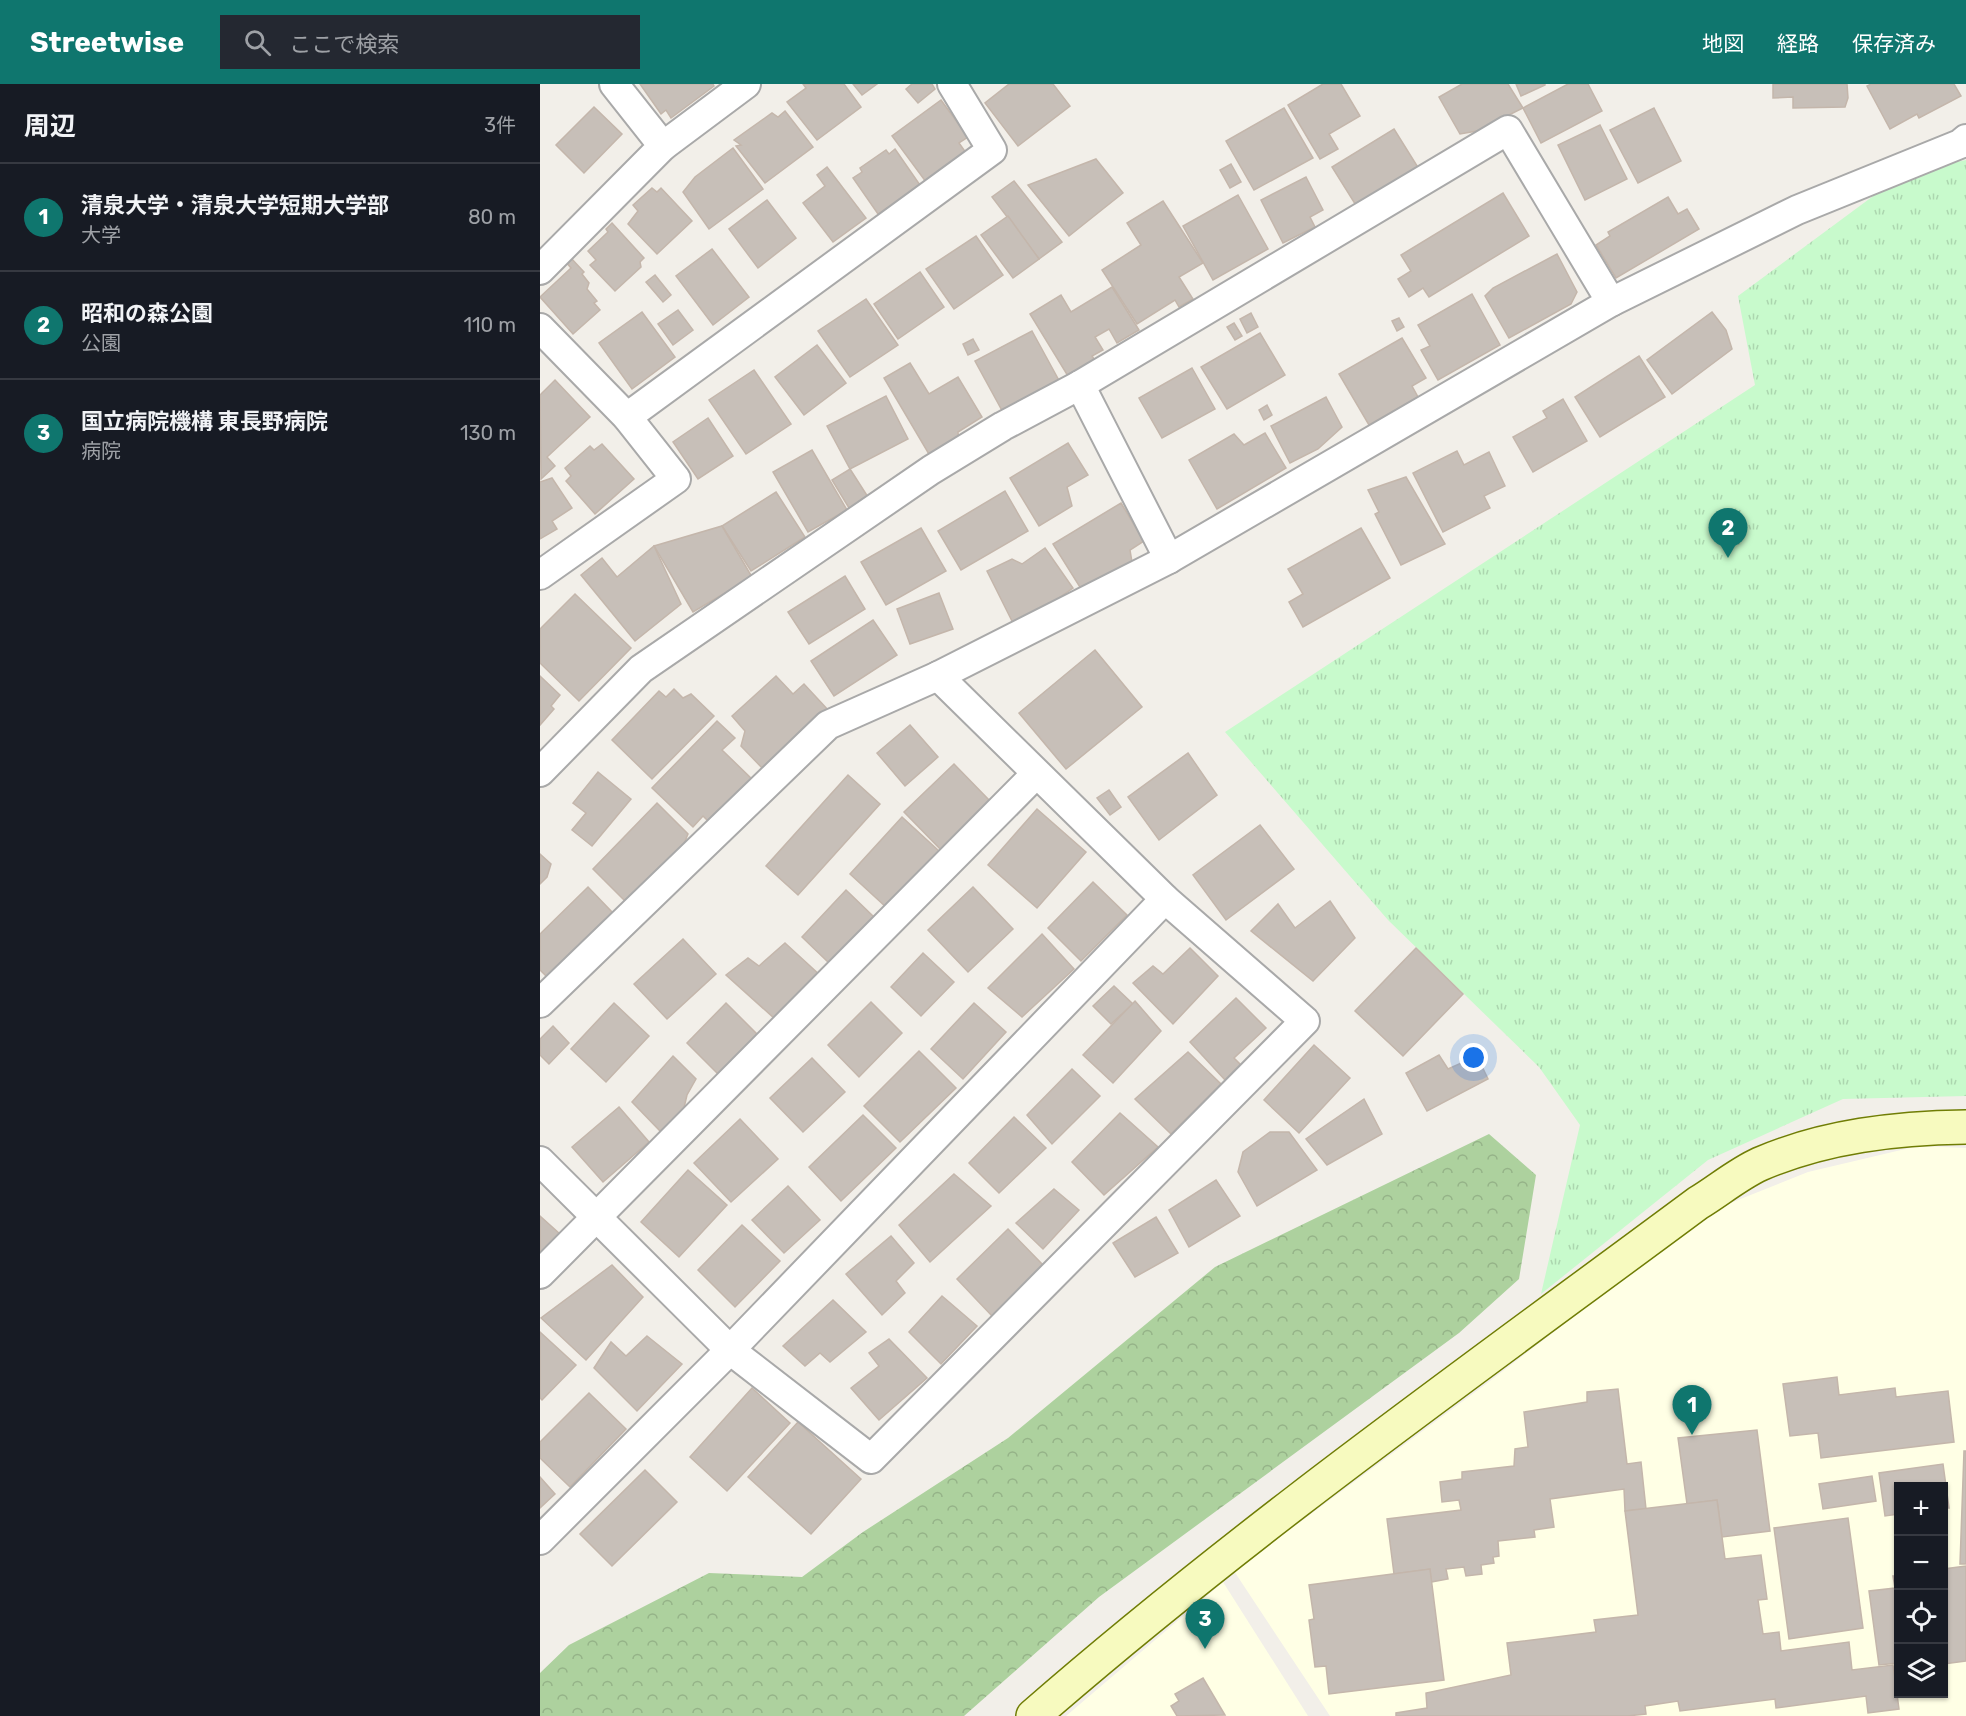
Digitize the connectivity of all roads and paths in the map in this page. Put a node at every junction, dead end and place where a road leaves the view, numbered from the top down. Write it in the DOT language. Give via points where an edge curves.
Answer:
graph roads {
  1 [pos="614,84"];
  2 [pos="746,84"];
  3 [pos="952,84"];
  4 [pos="1966,139"];
  5 [pos="663,146"];
  6 [pos="540,270"];
  7 [pos="1611,302"];
  8 [pos="540,328"];
  9 [pos="1080,385"];
  10 [pos="627,417"];
  11 [pos="1169,559"];
  12 [pos="540,575"];
  13 [pos="938,676"];
  14 [pos="540,772"];
  15 [pos="1036,774"];
  16 [pos="1165,899"];
  17 [pos="540,1004"];
  18 [pos="1966,1127"];
  19 [pos="540,1161"];
  20 [pos="596,1217"];
  21 [pos="540,1274"];
  22 [pos="730,1350"];
  23 [pos="540,1540"];
  24 [pos="1033,1716"];
  1 -- 5 [label="street"];
  2 -- 5 [label="street"];
  3 -- 10 [label="street" via="992,150"];
  4 -- 7 [label="street" via="1797,210"];
  5 -- 6 [label="street"];
  7 -- 9 [label="street" via="1508,130"];
  7 -- 11 [label="street"];
  8 -- 10 [label="street"];
  9 -- 11 [label="street"];
  9 -- 14 [label="street" via="931,470 641,669"];
  10 -- 12 [label="street" via="676,479"];
  11 -- 13 [label="street"];
  13 -- 15 [label="street"];
  13 -- 17 [label="street" via="828,725"];
  15 -- 16 [label="street"];
  15 -- 20 [label="street"];
  16 -- 22 [label="street"];
  16 -- 22 [label="street" via="1305,1021 871,1459"];
  18 -- 24 [label="street" via="1839,1138 1758,1165 1698,1203 1217,1562"];
  19 -- 20 [label="street"];
  20 -- 21 [label="street"];
  20 -- 22 [label="street"];
  22 -- 23 [label="street"];
}
